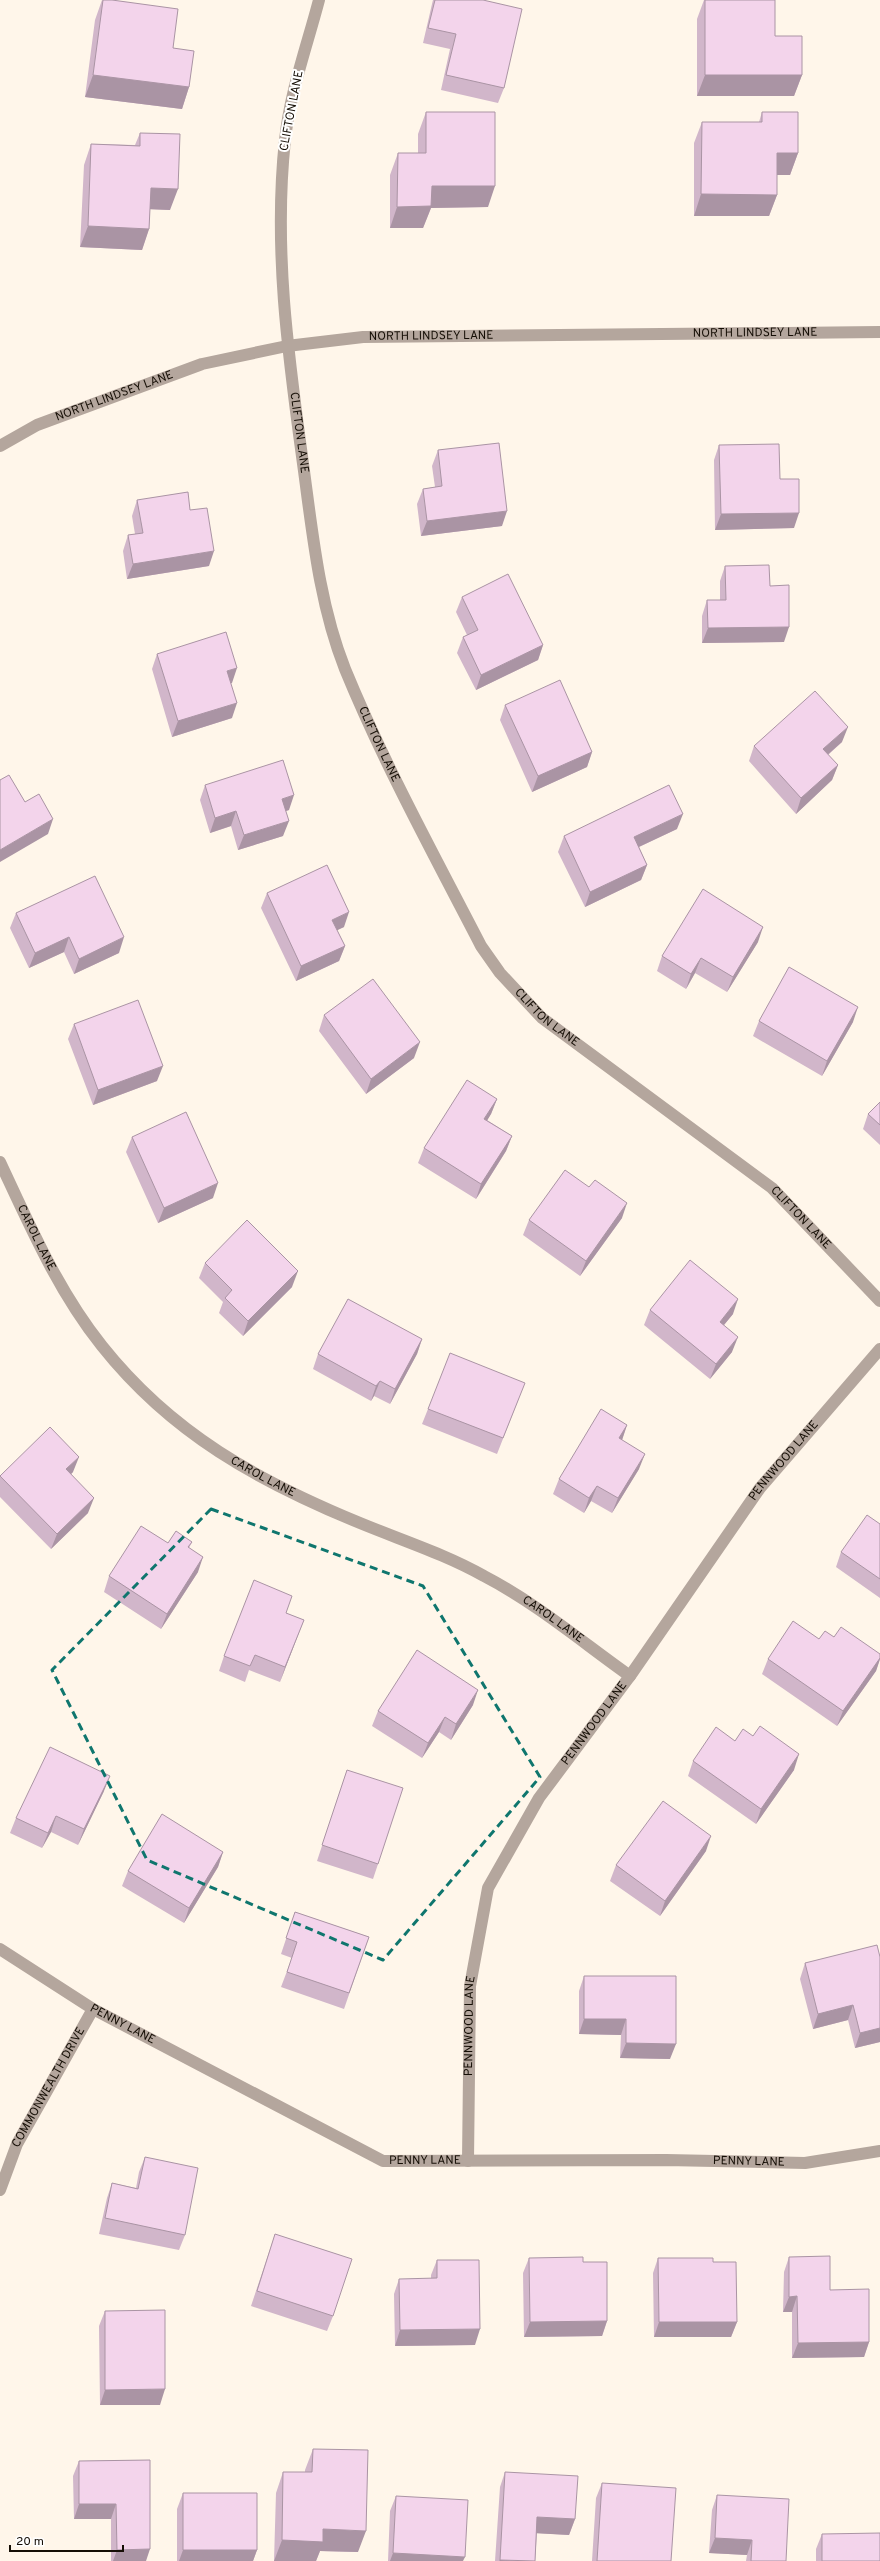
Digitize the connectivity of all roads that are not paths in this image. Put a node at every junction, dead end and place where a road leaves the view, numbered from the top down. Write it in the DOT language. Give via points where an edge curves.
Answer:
graph roads {
  1 [pos="319,0"];
  2 [pos="880,332"];
  3 [pos="287,346"];
  4 [pos="0,446"];
  5 [pos="0,1162"];
  6 [pos="880,1301"];
  7 [pos="880,1349"];
  8 [pos="630,1676"];
  9 [pos="0,1949"];
  10 [pos="93,2009"];
  11 [pos="880,2150"];
  12 [pos="468,2161"];
  13 [pos="0,2190"];
  1 -- 3 [label="street, CLIFTON LANE" via="293,95 285,137 281,190 281,264"];
  2 -- 3 [label="street, NORTH LINDSEY LANE" via="363,337"];
  3 -- 4 [label="street, NORTH LINDSEY LANE" via="202,364 37,425"];
  3 -- 6 [label="street, CLIFTON LANE" via="320,583 332,629 345,668 391,769 481,946 500,973 542,1018 772,1188"];
  5 -- 8 [label="street, CAROL LANE" via="41,1248 77,1312 103,1347 146,1394 192,1434 246,1470 294,1494 484,1575 526,1601"];
  7 -- 8 [label="street, PENNWOOD LANE" via="760,1488"];
  8 -- 12 [label="street, PENNWOOD LANE" via="538,1798 488,1888 470,1986"];
  9 -- 10 [label="street, PENNY LANE"];
  10 -- 12 [label="street, PENNY LANE" via="383,2161"];
  10 -- 13 [label="street, COMMONWEALTH DRIVE" via="17,2144"];
  11 -- 12 [label="street, PENNY LANE" via="805,2163 666,2160"];
}
